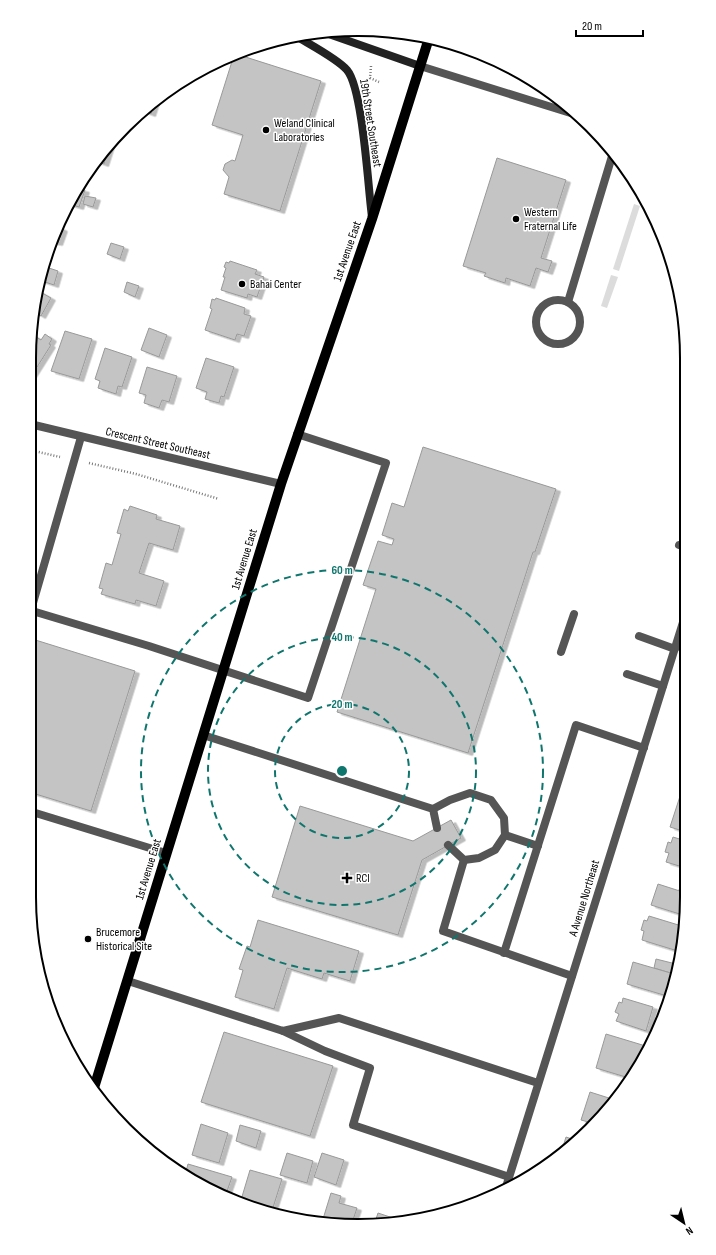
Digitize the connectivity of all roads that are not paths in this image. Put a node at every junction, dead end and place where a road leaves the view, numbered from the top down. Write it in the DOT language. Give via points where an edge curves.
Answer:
graph roads {
  1 [pos="337,37"];
  2 [pos="303,41"];
  3 [pos="427,44"];
  4 [pos="420,66"];
  5 [pos="564,111"];
  6 [pos="611,160"];
  7 [pos="372,219"];
  8 [pos="568,302"];
  9 [pos="36,426"];
  10 [pos="298,434"];
  11 [pos="81,437"];
  12 [pos="281,484"];
  13 [pos="36,590"];
  14 [pos="36,612"];
  15 [pos="574,614"];
  16 [pos="680,632"];
  17 [pos="639,636"];
  18 [pos="675,648"];
  19 [pos="561,652"];
  20 [pos="223,671"];
  21 [pos="627,674"];
  22 [pos="663,686"];
  23 [pos="203,735"];
  24 [pos="644,748"];
  25 [pos="433,809"];
  26 [pos="36,813"];
  27 [pos="437,828"];
  28 [pos="505,835"];
  29 [pos="448,845"];
  30 [pos="538,846"];
  31 [pos="166,853"];
  32 [pos="464,860"];
  33 [pos="504,953"];
  34 [pos="572,976"];
  35 [pos="128,981"];
  36 [pos="283,1031"];
  37 [pos="95,1083"];
  38 [pos="538,1083"];
  39 [pos="509,1178"];
  40 [pos="508,1182"];
  1 -- 4 [label="main road"];
  2 -- 7 [label="main road, 19th Street Southeast" via="346,68 355,84"];
  3 -- 4 [label="main road, 1st Avenue East"];
  4 -- 5 [label="street"];
  4 -- 7 [label="main road, 1st Avenue East"];
  6 -- 8 [label="street"];
  7 -- 10 [label="main road, 1st Avenue East"];
  8 -- 8 [label="street" via="555,299 541,308 534,322 538,335 546,343 561,345 575,337 581,320 576,309"];
  9 -- 11 [label="street, Crescent Street Southeast"];
  10 -- 12 [label="main road, 1st Avenue East"];
  10 -- 20 [label="street" via="386,463 308,698"];
  11 -- 12 [label="street, Crescent Street Southeast"];
  11 -- 13 [label="street"];
  12 -- 20 [label="main road, 1st Avenue East"];
  14 -- 20 [label="street"];
  15 -- 19 [label="street"];
  16 -- 18 [label="street, A Avenue Northeast"];
  17 -- 18 [label="street"];
  18 -- 22 [label="street, A Avenue Northeast"];
  20 -- 23 [label="main road, 1st Avenue East"];
  21 -- 22 [label="street"];
  22 -- 24 [label="street, A Avenue Northeast"];
  23 -- 25 [label="street"];
  23 -- 31 [label="main road, 1st Avenue East"];
  24 -- 30 [label="street" via="576,725"];
  24 -- 34 [label="street, A Avenue Northeast"];
  25 -- 27 [label="street"];
  25 -- 28 [label="street" via="470,793 491,800 504,818"];
  26 -- 31 [label="street"];
  28 -- 30 [label="street"];
  28 -- 32 [label="street" via="495,850 479,858"];
  29 -- 32 [label="street"];
  30 -- 33 [label="street"];
  31 -- 35 [label="main road, 1st Avenue East"];
  32 -- 33 [label="street" via="443,931"];
  33 -- 34 [label="street"];
  34 -- 38 [label="street, A Avenue Northeast"];
  35 -- 36 [label="street"];
  35 -- 37 [label="main road, 1st Avenue East"];
  36 -- 38 [label="street" via="339,1018"];
  36 -- 39 [label="street" via="370,1068 353,1125"];
  38 -- 39 [label="street, A Avenue Northeast"];
  39 -- 40 [label="street, A Avenue Northeast"];
}
